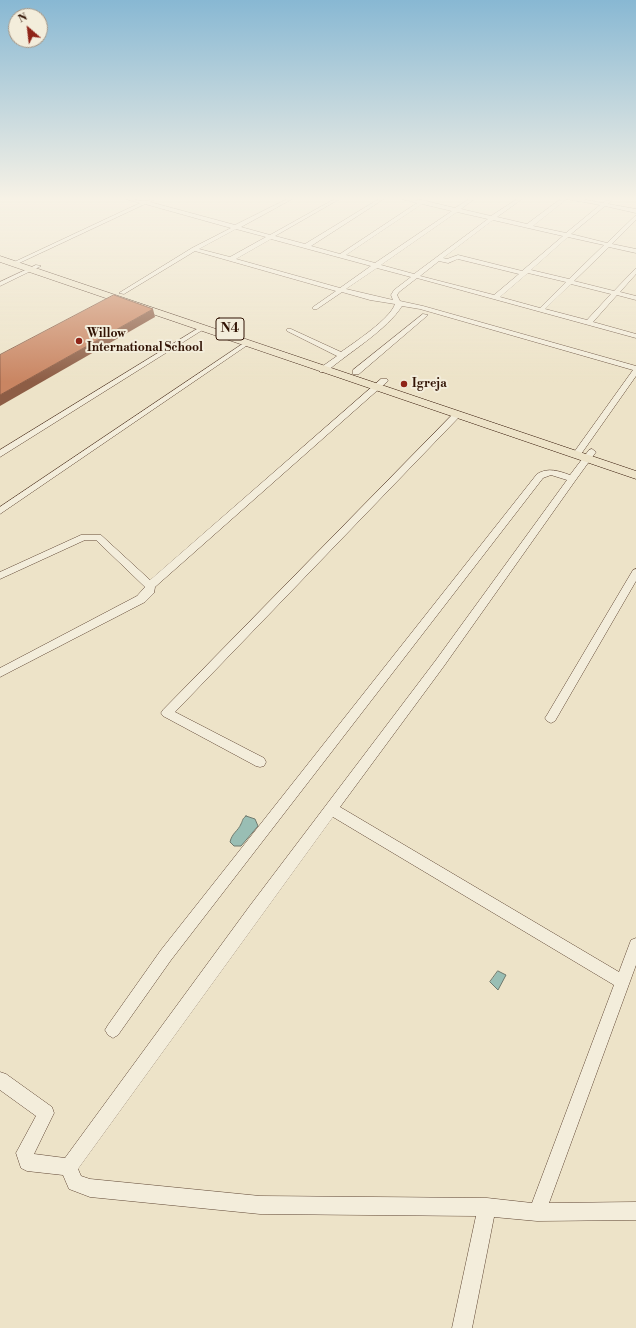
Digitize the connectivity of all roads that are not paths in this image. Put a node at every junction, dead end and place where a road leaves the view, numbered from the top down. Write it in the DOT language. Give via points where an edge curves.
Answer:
graph roads {
  1 [pos="13,259"];
  2 [pos="24,259"];
  3 [pos="178,259"];
  4 [pos="231,259"];
  5 [pos="353,259"];
  6 [pos="385,259"];
  7 [pos="437,259"];
  8 [pos="454,259"];
  9 [pos="465,259"];
  10 [pos="540,259"];
  11 [pos="593,259"];
  12 [pos="0,260"];
  13 [pos="18,262"];
  14 [pos="376,265"];
  15 [pos="34,268"];
  16 [pos="636,270"];
  17 [pos="526,272"];
  18 [pos="415,276"];
  19 [pos="570,281"];
  20 [pos="0,284"];
  21 [pos="341,290"];
  22 [pos="122,293"];
  23 [pos="616,293"];
  24 [pos="495,298"];
  25 [pos="636,298"];
  26 [pos="398,303"];
  27 [pos="315,308"];
  28 [pos="540,310"];
  29 [pos="425,315"];
  30 [pos="588,323"];
  31 [pos="202,328"];
  32 [pos="289,330"];
  33 [pos="636,336"];
  34 [pos="247,343"];
  35 [pos="341,355"];
  36 [pos="327,366"];
  37 [pos="636,370"];
  38 [pos="356,372"];
  39 [pos="381,385"];
  40 [pos="457,415"];
  41 [pos="584,453"];
  42 [pos="0,454"];
  43 [pos="636,466"];
  44 [pos="636,475"];
  45 [pos="572,479"];
  46 [pos="0,511"];
  47 [pos="636,572"];
  48 [pos="0,576"];
  49 [pos="150,586"];
  50 [pos="0,673"];
  51 [pos="551,718"];
  52 [pos="260,762"];
  53 [pos="331,809"];
  54 [pos="636,945"];
  55 [pos="622,982"];
  56 [pos="113,1030"];
  57 [pos="0,1080"];
  58 [pos="69,1167"];
  59 [pos="487,1207"];
  60 [pos="636,1211"];
  61 [pos="537,1212"];
  62 [pos="462,1328"];
  1 -- 13 [label="highway, N4"];
  2 -- 13 [label="street"];
  3 -- 22 [label="street"];
  4 -- 21 [label="street"];
  5 -- 14 [label="street"];
  6 -- 14 [label="street"];
  7 -- 8 [label="street" via="446,263"];
  7 -- 18 [label="street"];
  9 -- 17 [label="street" via="511,271"];
  10 -- 17 [label="street"];
  11 -- 19 [label="street"];
  12 -- 13 [label="highway, N4"];
  13 -- 15 [label="highway, N4"];
  14 -- 18 [label="street"];
  14 -- 21 [label="street"];
  15 -- 20 [label="street"];
  15 -- 22 [label="highway, N4"];
  15 -- 31 [label="highway, N4"];
  16 -- 23 [label="street"];
  17 -- 19 [label="street"];
  17 -- 24 [label="street"];
  18 -- 24 [label="street"];
  18 -- 26 [label="street" via="394,293"];
  19 -- 23 [label="street"];
  19 -- 28 [label="street"];
  21 -- 26 [label="street"];
  21 -- 27 [label="street"];
  22 -- 36 [label="highway, N4"];
  23 -- 25 [label="street"];
  23 -- 30 [label="street"];
  24 -- 28 [label="street"];
  26 -- 35 [label="street" via="398,309 386,320"];
  26 -- 37 [label="street" via="421,307"];
  28 -- 30 [label="street"];
  29 -- 38 [label="street"];
  30 -- 33 [label="street"];
  31 -- 34 [label="highway, N4"];
  31 -- 42 [label="street"];
  32 -- 35 [label="street"];
  34 -- 36 [label="highway, N4"];
  34 -- 46 [label="street"];
  35 -- 36 [label="street"];
  36 -- 38 [label="highway, N4"];
  36 -- 39 [label="highway, N4"];
  37 -- 41 [label="street"];
  38 -- 39 [label="highway, N4"];
  39 -- 40 [label="highway, N4"];
  39 -- 41 [label="highway, N4"];
  39 -- 49 [label="street"];
  40 -- 41 [label="highway, N4"];
  40 -- 52 [label="street" via="167,713"];
  41 -- 43 [label="highway, N4"];
  41 -- 44 [label="highway, N4"];
  41 -- 45 [label="street"];
  45 -- 53 [label="street" via="445,657"];
  45 -- 56 [label="street" via="549,472 544,472 540,476 166,955"];
  47 -- 51 [label="street"];
  48 -- 49 [label="street" via="91,536 98,537"];
  49 -- 50 [label="street" via="150,590 141,600"];
  53 -- 55 [label="street"];
  53 -- 58 [label="street"];
  54 -- 55 [label="street"];
  55 -- 61 [label="street"];
  57 -- 58 [label="street" via="46,1113 25,1153 27,1162"];
  58 -- 59 [label="street" via="75,1183 90,1188 260,1205"];
  59 -- 61 [label="street"];
  59 -- 62 [label="street"];
  60 -- 61 [label="street"];
}
